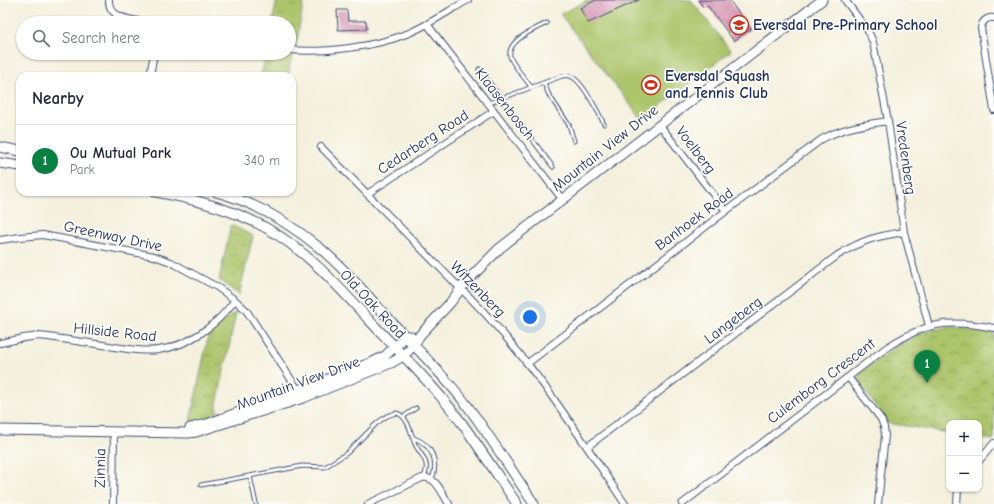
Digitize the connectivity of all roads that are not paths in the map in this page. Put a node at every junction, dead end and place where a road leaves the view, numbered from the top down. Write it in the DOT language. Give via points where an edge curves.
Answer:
graph roads {
  1 [pos="108,0"];
  2 [pos="468,0"];
  3 [pos="822,0"];
  4 [pos="845,0"];
  5 [pos="118,16"];
  6 [pos="994,18"];
  7 [pos="547,23"];
  8 [pos="427,24"];
  9 [pos="296,50"];
  10 [pos="153,60"];
  11 [pos="479,69"];
  12 [pos="151,72"];
  13 [pos="544,83"];
  14 [pos="531,87"];
  15 [pos="501,98"];
  16 [pos="488,103"];
  17 [pos="994,110"];
  18 [pos="494,111"];
  19 [pos="888,121"];
  20 [pos="604,124"];
  21 [pos="659,124"];
  22 [pos="574,141"];
  23 [pos="0,147"];
  24 [pos="321,147"];
  25 [pos="16,150"];
  26 [pos="0,162"];
  27 [pos="16,165"];
  28 [pos="553,167"];
  29 [pos="367,194"];
  30 [pos="179,196"];
  31 [pos="227,196"];
  32 [pos="562,200"];
  33 [pos="726,211"];
  34 [pos="904,232"];
  35 [pos="0,240"];
  36 [pos="461,289"];
  37 [pos="235,300"];
  38 [pos="929,326"];
  39 [pos="994,328"];
  40 [pos="406,336"];
  41 [pos="420,336"];
  42 [pos="0,343"];
  43 [pos="414,345"];
  44 [pos="394,346"];
  45 [pos="403,356"];
  46 [pos="528,363"];
  47 [pos="848,377"];
  48 [pos="300,394"];
  49 [pos="416,408"];
  50 [pos="403,417"];
  51 [pos="0,430"];
  52 [pos="114,432"];
  53 [pos="414,438"];
  54 [pos="994,443"];
  55 [pos="587,447"];
  56 [pos="982,457"];
  57 [pos="250,476"];
  58 [pos="424,477"];
  59 [pos="432,479"];
  60 [pos="201,486"];
  61 [pos="958,492"];
  62 [pos="113,504"];
  63 [pos="256,504"];
  64 [pos="368,504"];
  65 [pos="449,504"];
  66 [pos="517,504"];
  67 [pos="534,504"];
  68 [pos="625,504"];
  69 [pos="682,504"];
  70 [pos="878,504"];
  71 [pos="957,504"];
  1 -- 5 [label="street" via="111,10"];
  2 -- 8 [label="street"];
  3 -- 21 [label="street, Mountain View Drive"];
  4 -- 19 [label="street, Vredenberg" via="871,36"];
  6 -- 17 [label="street" via="984,20 980,28"];
  7 -- 14 [label="lane" via="515,42 510,50 512,60"];
  8 -- 9 [label="street" via="384,41 317,51"];
  8 -- 16 [label="street, Klaasenbosch"];
  10 -- 12 [label="street"];
  11 -- 15 [label="lane"];
  13 -- 14 [label="lane"];
  13 -- 20 [label="lane" via="565,75 574,78 597,109"];
  13 -- 22 [label="lane" via="568,125"];
  14 -- 15 [label="lane"];
  15 -- 16 [label="lane"];
  15 -- 28 [label="lane"];
  16 -- 18 [label="street, Klaasenbosch"];
  18 -- 29 [label="street, Cedarberg Road"];
  18 -- 32 [label="street, Klaasenbosch"];
  19 -- 33 [label="street, Banhoek Road" via="836,131"];
  19 -- 34 [label="street, Vredenberg"];
  21 -- 32 [label="street, Mountain View Drive"];
  21 -- 33 [label="street, Voelberg"];
  23 -- 25 [label="street"];
  24 -- 29 [label="street, Witzenberg"];
  26 -- 27 [label="street"];
  29 -- 36 [label="street, Witzenberg"];
  30 -- 44 [label="street, Old Oak Road" via="221,208 249,220 269,230 307,256"];
  31 -- 40 [label="street, Old Oak Road" via="271,215 322,250"];
  32 -- 36 [label="street, Mountain View Drive" via="500,248"];
  33 -- 46 [label="street, Banhoek Road"];
  34 -- 38 [label="street, Vredenberg"];
  34 -- 55 [label="street, Langeberg" via="873,237 838,255"];
  35 -- 37 [label="street, Greenway Drive" via="43,235 154,256 171,262"];
  36 -- 41 [label="street, Mountain View Drive"];
  36 -- 46 [label="street, Witzenberg"];
  37 -- 42 [label="street, Hillside Road" via="225,314 197,336 166,349 140,350 39,336"];
  37 -- 48 [label="street, Greenway Drive" via="249,315"];
  38 -- 39 [label="street, Culemborg Crescent" via="960,323"];
  38 -- 47 [label="street, Culemborg Crescent" via="895,342"];
  40 -- 41 [label="street"];
  40 -- 43 [label="street, Old Oak Road"];
  40 -- 44 [label="street, Mountain View Drive"];
  41 -- 43 [label="street, Mountain View Drive"];
  43 -- 45 [label="street, Mountain View Drive"];
  43 -- 67 [label="street, Old Oak Road" via="466,404"];
  44 -- 45 [label="street, Old Oak Road"];
  44 -- 48 [label="street, Mountain View Drive" via="385,356"];
  45 -- 48 [label="street, Mountain View Drive" via="387,365"];
  45 -- 66 [label="street, Old Oak Road" via="466,428"];
  46 -- 55 [label="street, Witzenberg"];
  47 -- 69 [label="street, Culemborg Crescent"];
  47 -- 70 [label="street" via="881,419 884,427 885,440"];
  48 -- 52 [label="street, Mountain View Drive" via="174,432"];
  49 -- 50 [label="lane"];
  50 -- 53 [label="lane"];
  50 -- 57 [label="lane" via="396,413 387,416 347,453 325,467 302,466"];
  51 -- 52 [label="street, Mountain View Drive"];
  52 -- 62 [label="street, Zinnia"];
  53 -- 58 [label="lane" via="415,445 426,461"];
  53 -- 59 [label="lane" via="426,444 434,458 435,469"];
  54 -- 56 [label="street"];
  55 -- 68 [label="street, Witzenberg"];
  57 -- 60 [label="lane"];
  57 -- 63 [label="lane"];
  58 -- 59 [label="street"];
  58 -- 64 [label="street"];
  59 -- 65 [label="street"];
  61 -- 71 [label="street"];
}
